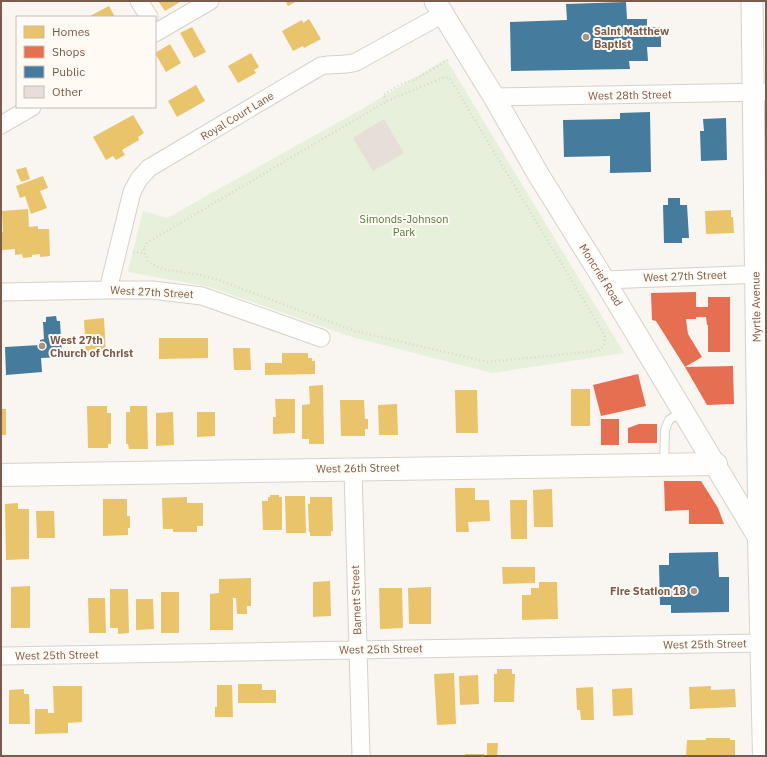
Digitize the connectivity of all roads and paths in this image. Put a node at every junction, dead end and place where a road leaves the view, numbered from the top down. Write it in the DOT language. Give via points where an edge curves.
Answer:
graph roads {
  1 [pos="139,1"];
  2 [pos="210,1"];
  3 [pos="752,1"];
  4 [pos="439,7"];
  5 [pos="148,16"];
  6 [pos="156,31"];
  7 [pos="448,60"];
  8 [pos="759,92"];
  9 [pos="494,97"];
  10 [pos="387,101"];
  11 [pos="30,108"];
  12 [pos="1,125"];
  13 [pos="129,252"];
  14 [pos="145,253"];
  15 [pos="760,274"];
  16 [pos="604,280"];
  17 [pos="108,290"];
  18 [pos="1,292"];
  19 [pos="320,338"];
  20 [pos="683,410"];
  21 [pos="762,455"];
  22 [pos="664,464"];
  23 [pos="716,464"];
  24 [pos="353,468"];
  25 [pos="1,475"];
  26 [pos="763,543"];
  27 [pos="761,643"];
  28 [pos="357,650"];
  29 [pos="1,656"];
  30 [pos="361,756"];
  31 [pos="764,756"];
  1 -- 5 [label="street"];
  2 -- 6 [label="street"];
  3 -- 8 [label="street, Myrtle Avenue"];
  4 -- 9 [label="street, Moncrief Road"];
  4 -- 17 [label="street, Royal Court Lane" via="356,62 349,65 321,66 149,168 132,192"];
  7 -- 10 [label="path" via="383,95"];
  8 -- 9 [label="street, West 28th Street"];
  8 -- 15 [label="street, Myrtle Avenue"];
  9 -- 16 [label="street, Moncrief Road"];
  10 -- 14 [label="path" via="148,242 143,248"];
  10 -- 14 [label="path" via="442,78 450,79 604,334 604,345 601,348 597,351 488,362 355,331 201,275 162,269 148,262"];
  11 -- 12 [label="street"];
  13 -- 14 [label="path"];
  15 -- 16 [label="street, West 27th Street"];
  15 -- 21 [label="street, Myrtle Avenue"];
  16 -- 20 [label="street, Moncrief Road"];
  17 -- 18 [label="street, West 27th Street"];
  17 -- 19 [label="street, West 27th Street" via="174,292 202,296"];
  20 -- 22 [label="lane" via="669,420 665,430"];
  20 -- 23 [label="street, Moncrief Road"];
  21 -- 26 [label="street, Myrtle Avenue"];
  22 -- 23 [label="main road, West 26th Street"];
  22 -- 24 [label="main road, West 26th Street"];
  23 -- 26 [label="street, Moncrief Road"];
  24 -- 25 [label="main road, West 26th Street"];
  24 -- 28 [label="street, Barnett Street"];
  26 -- 27 [label="main road, Myrtle Avenue"];
  27 -- 28 [label="street, West 25th Street"];
  27 -- 31 [label="main road, Myrtle Avenue"];
  28 -- 29 [label="street, West 25th Street"];
  28 -- 30 [label="street, Barnett Street"];
}
